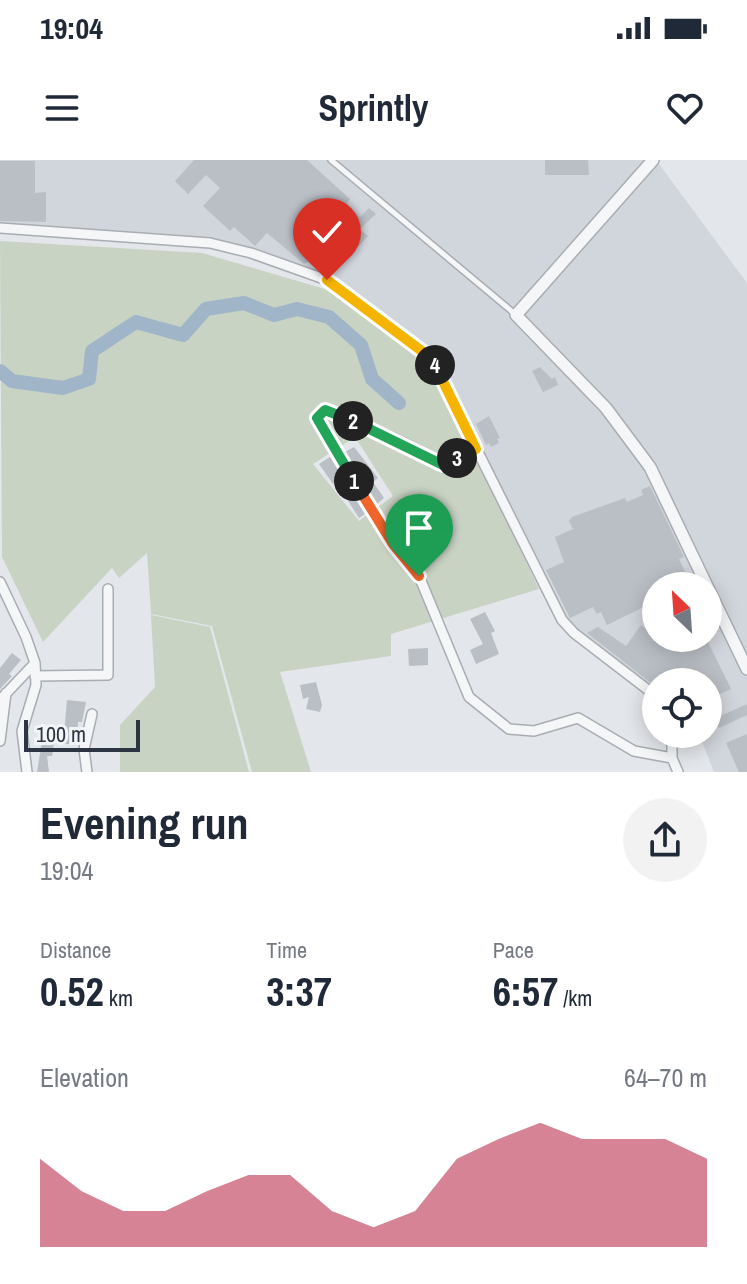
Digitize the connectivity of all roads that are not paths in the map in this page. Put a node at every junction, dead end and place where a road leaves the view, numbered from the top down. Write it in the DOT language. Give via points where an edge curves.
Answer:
graph roads {
  1 [pos="331,160"];
  2 [pos="653,160"];
  3 [pos="0,228"];
  4 [pos="516,315"];
  5 [pos="476,449"];
  6 [pos="701,572"];
  7 [pos="0,582"];
  8 [pos="108,589"];
  9 [pos="722,616"];
  10 [pos="35,663"];
  11 [pos="747,669"];
  12 [pos="35,676"];
  13 [pos="642,685"];
  14 [pos="3,696"];
  15 [pos="92,714"];
  16 [pos="0,741"];
  17 [pos="672,748"];
  18 [pos="672,758"];
  19 [pos="27,772"];
  20 [pos="87,772"];
  21 [pos="678,772"];
  1 -- 4 [label="lane"];
  2 -- 4 [label="street"];
  3 -- 5 [label="street" via="210,243 327,280 431,358"];
  4 -- 6 [label="street" via="606,408 650,467"];
  5 -- 13 [label="street" via="562,620"];
  5 -- 18 [label="street" via="443,465 334,412 325,410 317,418 393,544 419,576 469,697 509,729 534,731 578,718 634,751"];
  7 -- 10 [label="street"];
  8 -- 12 [label="street" via="108,675"];
  9 -- 11 [label="street"];
  10 -- 12 [label="street"];
  10 -- 14 [label="street"];
  12 -- 19 [label="street" via="22,731"];
  14 -- 16 [label="street"];
  15 -- 20 [label="street" via="84,749"];
  17 -- 18 [label="street"];
  18 -- 21 [label="street"];
}
